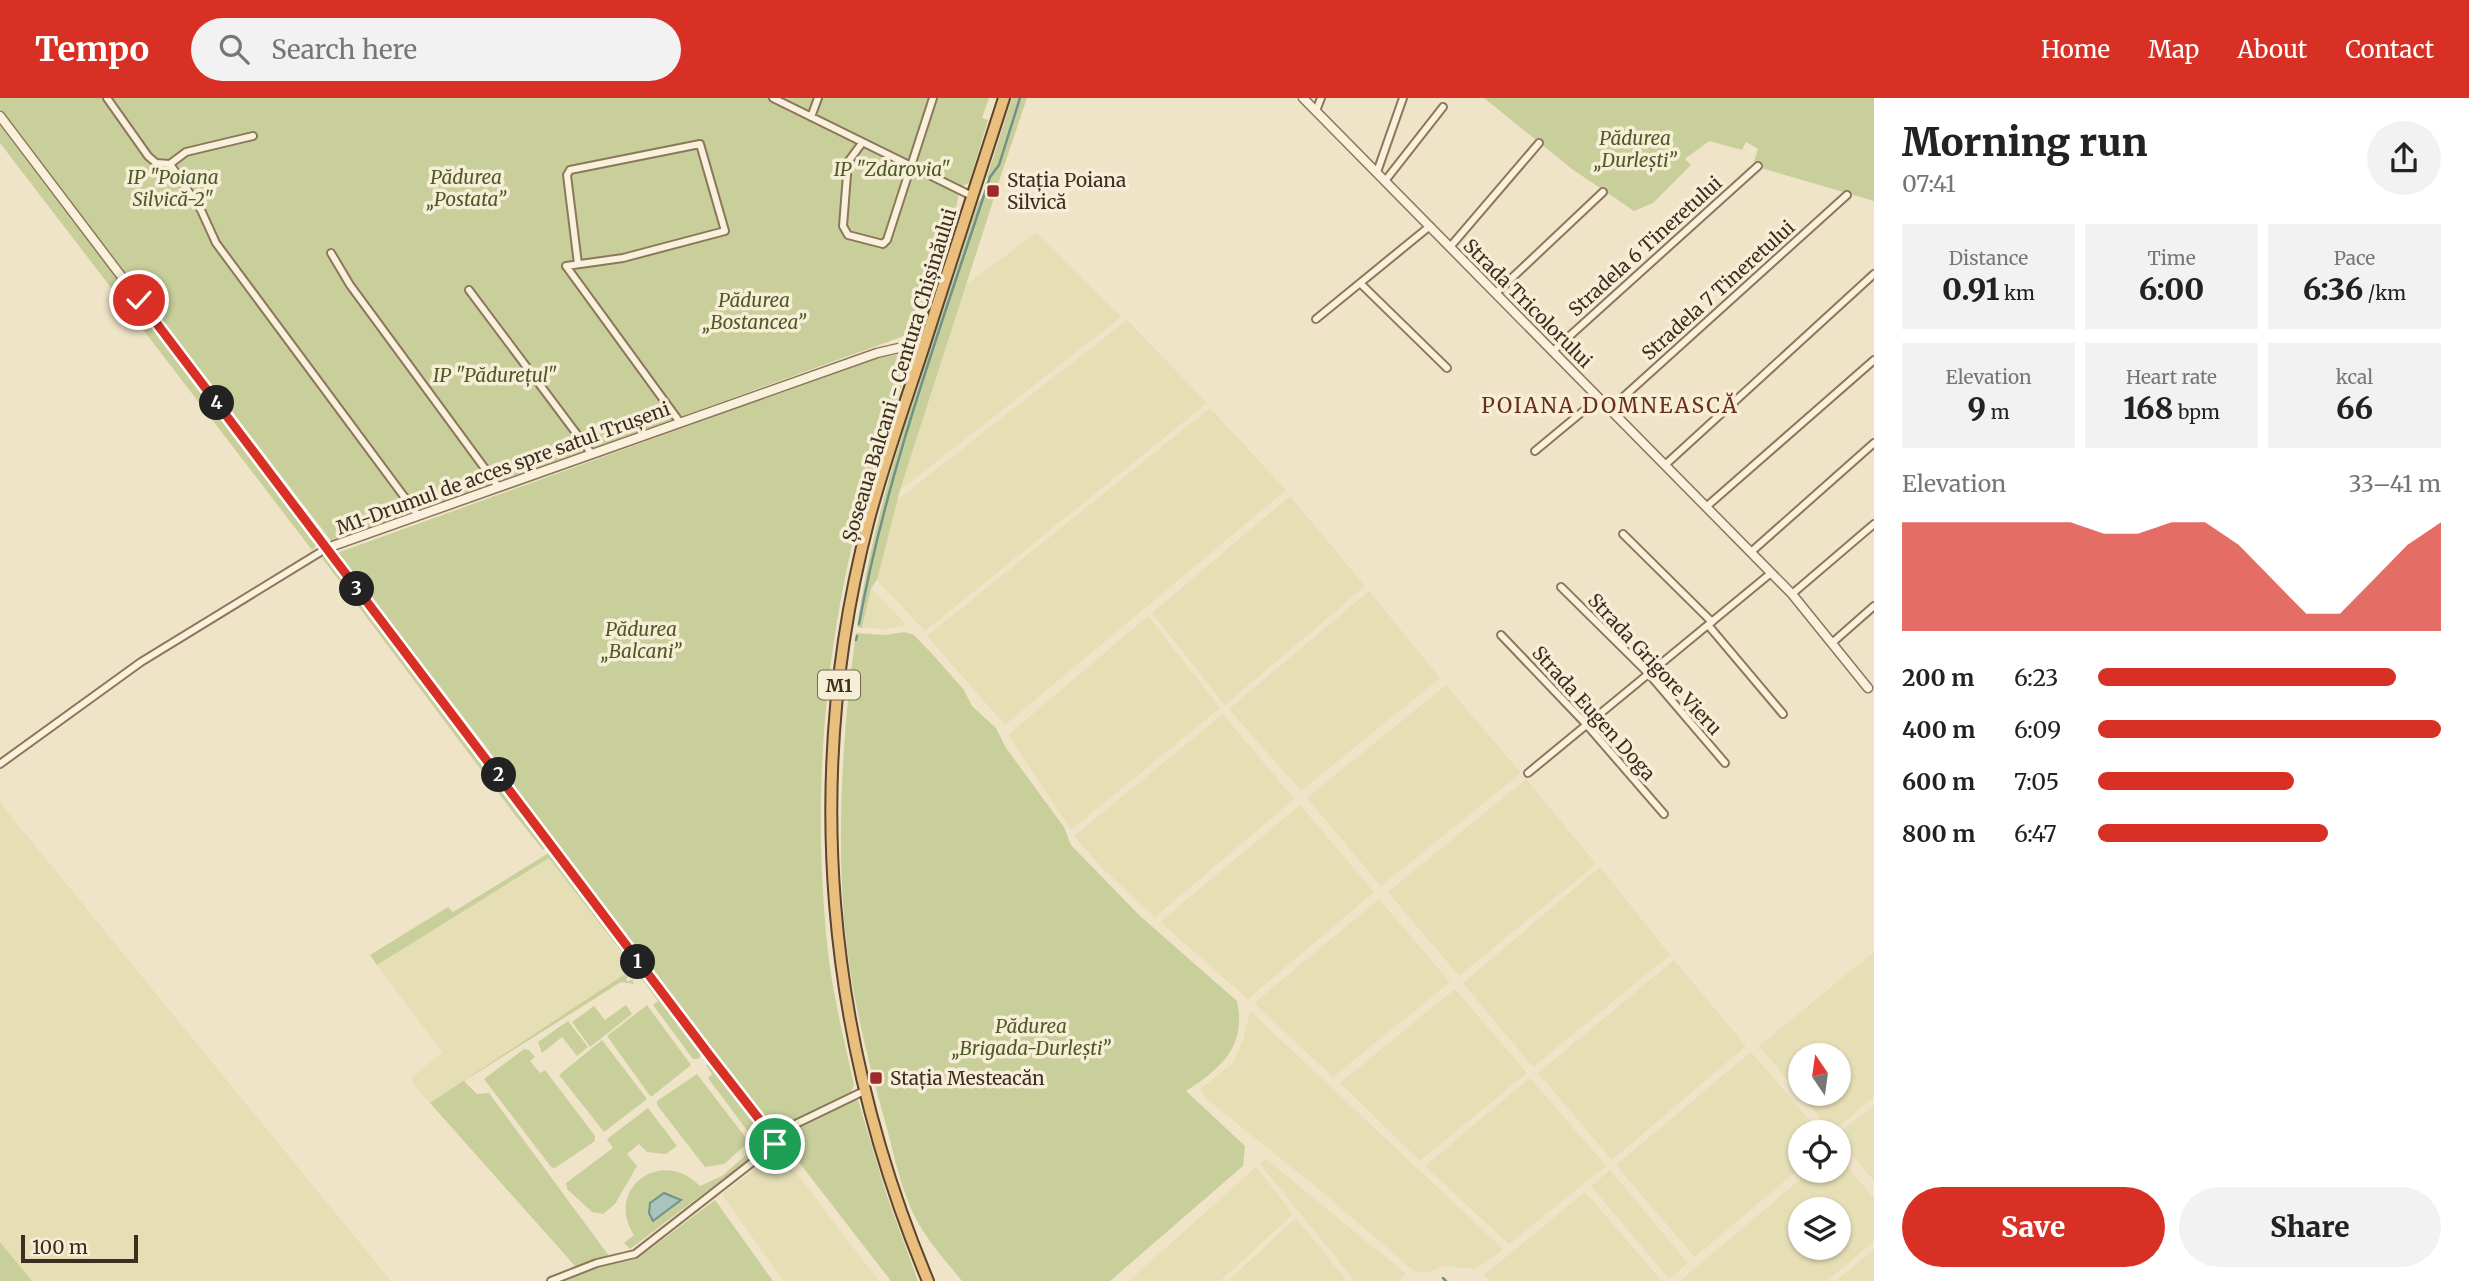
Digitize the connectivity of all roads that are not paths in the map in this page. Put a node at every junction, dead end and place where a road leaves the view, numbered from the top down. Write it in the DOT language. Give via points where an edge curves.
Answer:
graph roads {
  1 [pos="107,98"];
  2 [pos="773,98"];
  3 [pos="818,98"];
  4 [pos="933,98"];
  5 [pos="1004,98"];
  6 [pos="1303,98"];
  7 [pos="1321,98"];
  8 [pos="1403,98"];
  9 [pos="1443,107"];
  10 [pos="1317,111"];
  11 [pos="0,116"];
  12 [pos="811,117"];
  13 [pos="253,136"];
  14 [pos="1539,143"];
  15 [pos="862,144"];
  16 [pos="170,164"];
  17 [pos="910,166"];
  18 [pos="1758,166"];
  19 [pos="1377,172"];
  20 [pos="1385,181"];
  21 [pos="1603,192"];
  22 [pos="1847,195"];
  23 [pos="972,196"];
  24 [pos="1430,226"];
  25 [pos="1450,247"];
  26 [pos="331,253"];
  27 [pos="579,264"];
  28 [pos="1874,274"];
  29 [pos="1360,283"];
  30 [pos="468,290"];
  31 [pos="1496,293"];
  32 [pos="1316,319"];
  33 [pos="925,342"];
  34 [pos="1553,351"];
  35 [pos="1874,360"];
  36 [pos="1447,368"];
  37 [pos="1599,398"];
  38 [pos="1610,409"];
  39 [pos="679,421"];
  40 [pos="1874,443"];
  41 [pos="1535,452"];
  42 [pos="591,453"];
  43 [pos="1665,465"];
  44 [pos="497,485"];
  45 [pos="1706,507"];
  46 [pos="417,514"];
  47 [pos="1874,524"];
  48 [pos="1623,534"];
  49 [pos="327,548"];
  50 [pos="1751,552"];
  51 [pos="1771,573"];
  52 [pos="1561,587"];
  53 [pos="1792,594"];
  54 [pos="1874,606"];
  55 [pos="1710,624"];
  56 [pos="1501,635"];
  57 [pos="1832,643"];
  58 [pos="1649,674"];
  59 [pos="1871,686"];
  60 [pos="1783,714"];
  61 [pos="1587,724"];
  62 [pos="1725,763"];
  63 [pos="0,764"];
  64 [pos="1528,773"];
  65 [pos="1664,814"];
  66 [pos="864,1091"];
  67 [pos="776,1133"];
  68 [pos="551,1281"];
  69 [pos="929,1281"];
  1 -- 16 [label="street" via="148,156 156,163"];
  2 -- 12 [label="street"];
  3 -- 12 [label="street"];
  4 -- 17 [label="street"];
  5 -- 23 [label="highway, Șoseaua Balcani - Centura Chișinăului / M1"];
  6 -- 10 [label="street, Strada Tricolorului"];
  7 -- 10 [label="street"];
  8 -- 19 [label="street"];
  9 -- 20 [label="street"];
  10 -- 19 [label="street, Strada Tricolorului"];
  11 -- 49 [label="street, M1-Drumul de acces spre satul Trușeni"];
  12 -- 15 [label="street"];
  13 -- 16 [label="street" via="186,152"];
  14 -- 25 [label="street"];
  15 -- 17 [label="street"];
  15 -- 17 [label="street" via="848,162 843,226 848,235 877,244 887,240"];
  16 -- 46 [label="street" via="201,210 216,243"];
  17 -- 23 [label="street"];
  18 -- 34 [label="street, Stradela 6 Tineretului"];
  19 -- 20 [label="street, Strada Tricolorului"];
  20 -- 24 [label="street, Strada Tricolorului"];
  21 -- 31 [label="street"];
  22 -- 38 [label="street, Stradela 7 Tineretului"];
  23 -- 33 [label="highway, Șoseaua Balcani - Centura Chișinăului / M1"];
  24 -- 25 [label="street, Strada Tricolorului"];
  24 -- 29 [label="street"];
  25 -- 31 [label="street, Strada Tricolorului"];
  26 -- 44 [label="street"];
  27 -- 27 [label="street" via="623,258 725,230 700,144 570,170"];
  27 -- 39 [label="street" via="566,266"];
  28 -- 43 [label="street"];
  29 -- 32 [label="street"];
  29 -- 36 [label="street"];
  30 -- 42 [label="street"];
  31 -- 34 [label="street, Strada Tricolorului"];
  33 -- 39 [label="street, M1-Drumul de acces spre satul Trușeni" via="877,353"];
  33 -- 66 [label="highway, Șoseaua Balcani - Centura Chișinăului / M1" via="869,519 847,630 834,733 836,934"];
  34 -- 37 [label="street, Strada Tricolorului"];
  35 -- 45 [label="street"];
  37 -- 38 [label="street, Strada Tricolorului"];
  37 -- 41 [label="street"];
  38 -- 43 [label="street, Strada Tricolorului"];
  39 -- 42 [label="street, M1-Drumul de acces spre satul Trușeni"];
  40 -- 50 [label="street"];
  42 -- 44 [label="street, M1-Drumul de acces spre satul Trușeni"];
  43 -- 45 [label="street, Strada Tricolorului"];
  44 -- 46 [label="street, M1-Drumul de acces spre satul Trușeni"];
  45 -- 50 [label="street, Strada Tricolorului"];
  46 -- 49 [label="street, M1-Drumul de acces spre satul Trușeni"];
  47 -- 53 [label="street"];
  48 -- 55 [label="street"];
  49 -- 63 [label="street" via="141,662"];
  49 -- 67 [label="street" via="710,1056 766,1128"];
  50 -- 51 [label="street, Strada Tricolorului"];
  51 -- 53 [label="street, Strada Tricolorului"];
  51 -- 55 [label="street"];
  52 -- 58 [label="street, Strada Grigore Vieru"];
  53 -- 57 [label="street, Strada Tricolorului"];
  54 -- 57 [label="street"];
  55 -- 58 [label="street"];
  55 -- 60 [label="street"];
  56 -- 61 [label="street, Strada Eugen Doga"];
  57 -- 59 [label="street, Strada Tricolorului"];
  58 -- 61 [label="street"];
  58 -- 62 [label="street, Strada Grigore Vieru"];
  61 -- 64 [label="street"];
  61 -- 65 [label="street, Strada Eugen Doga"];
  66 -- 67 [label="street"];
  66 -- 69 [label="highway, Șoseaua Balcani - Centura Chișinăului / M1" via="883,1160"];
  67 -- 68 [label="street" via="775,1144 635,1254"];
}
